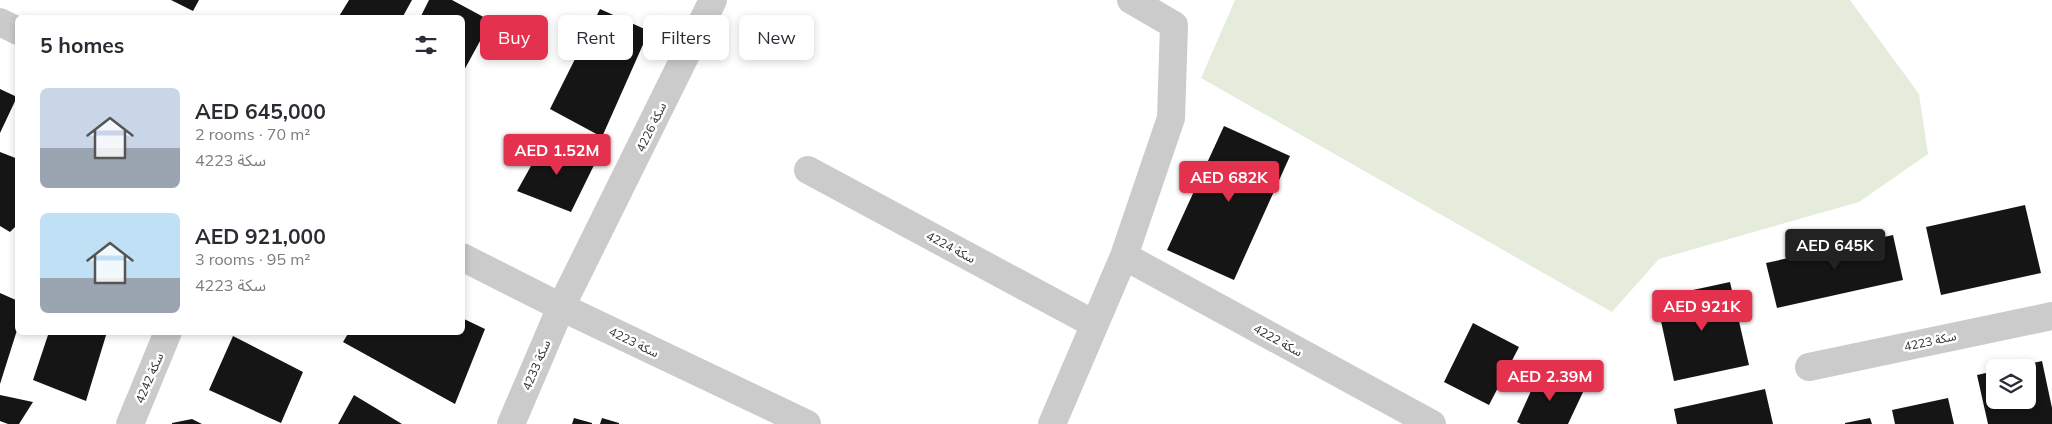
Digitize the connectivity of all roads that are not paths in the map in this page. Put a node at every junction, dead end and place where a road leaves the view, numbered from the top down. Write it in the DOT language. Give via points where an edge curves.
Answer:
graph roads {
  1 [pos="713,0"];
  2 [pos="1131,0"];
  3 [pos="0,22"];
  4 [pos="15,30"];
  5 [pos="808,170"];
  6 [pos="1124,256"];
  7 [pos="465,259"];
  8 [pos="561,307"];
  9 [pos="2052,316"];
  10 [pos="1094,324"];
  11 [pos="167,335"];
  12 [pos="1809,367"];
  13 [pos="130,424"];
  14 [pos="511,424"];
  15 [pos="807,424"];
  16 [pos="1052,424"];
  17 [pos="1432,424"];
  1 -- 8 [label="street, سكة 4226"];
  2 -- 6 [label="street" via="1174,25 1171,118"];
  3 -- 4 [label="street"];
  5 -- 10 [label="street, سكة 4224"];
  6 -- 10 [label="street"];
  6 -- 17 [label="street, سكة 4222"];
  7 -- 8 [label="street, سكة 4223"];
  8 -- 14 [label="street, سكة 4233"];
  8 -- 15 [label="street, سكة 4223"];
  9 -- 12 [label="street, سكة 4223"];
  10 -- 16 [label="street"];
  11 -- 13 [label="street, سكة 4242"];
}
